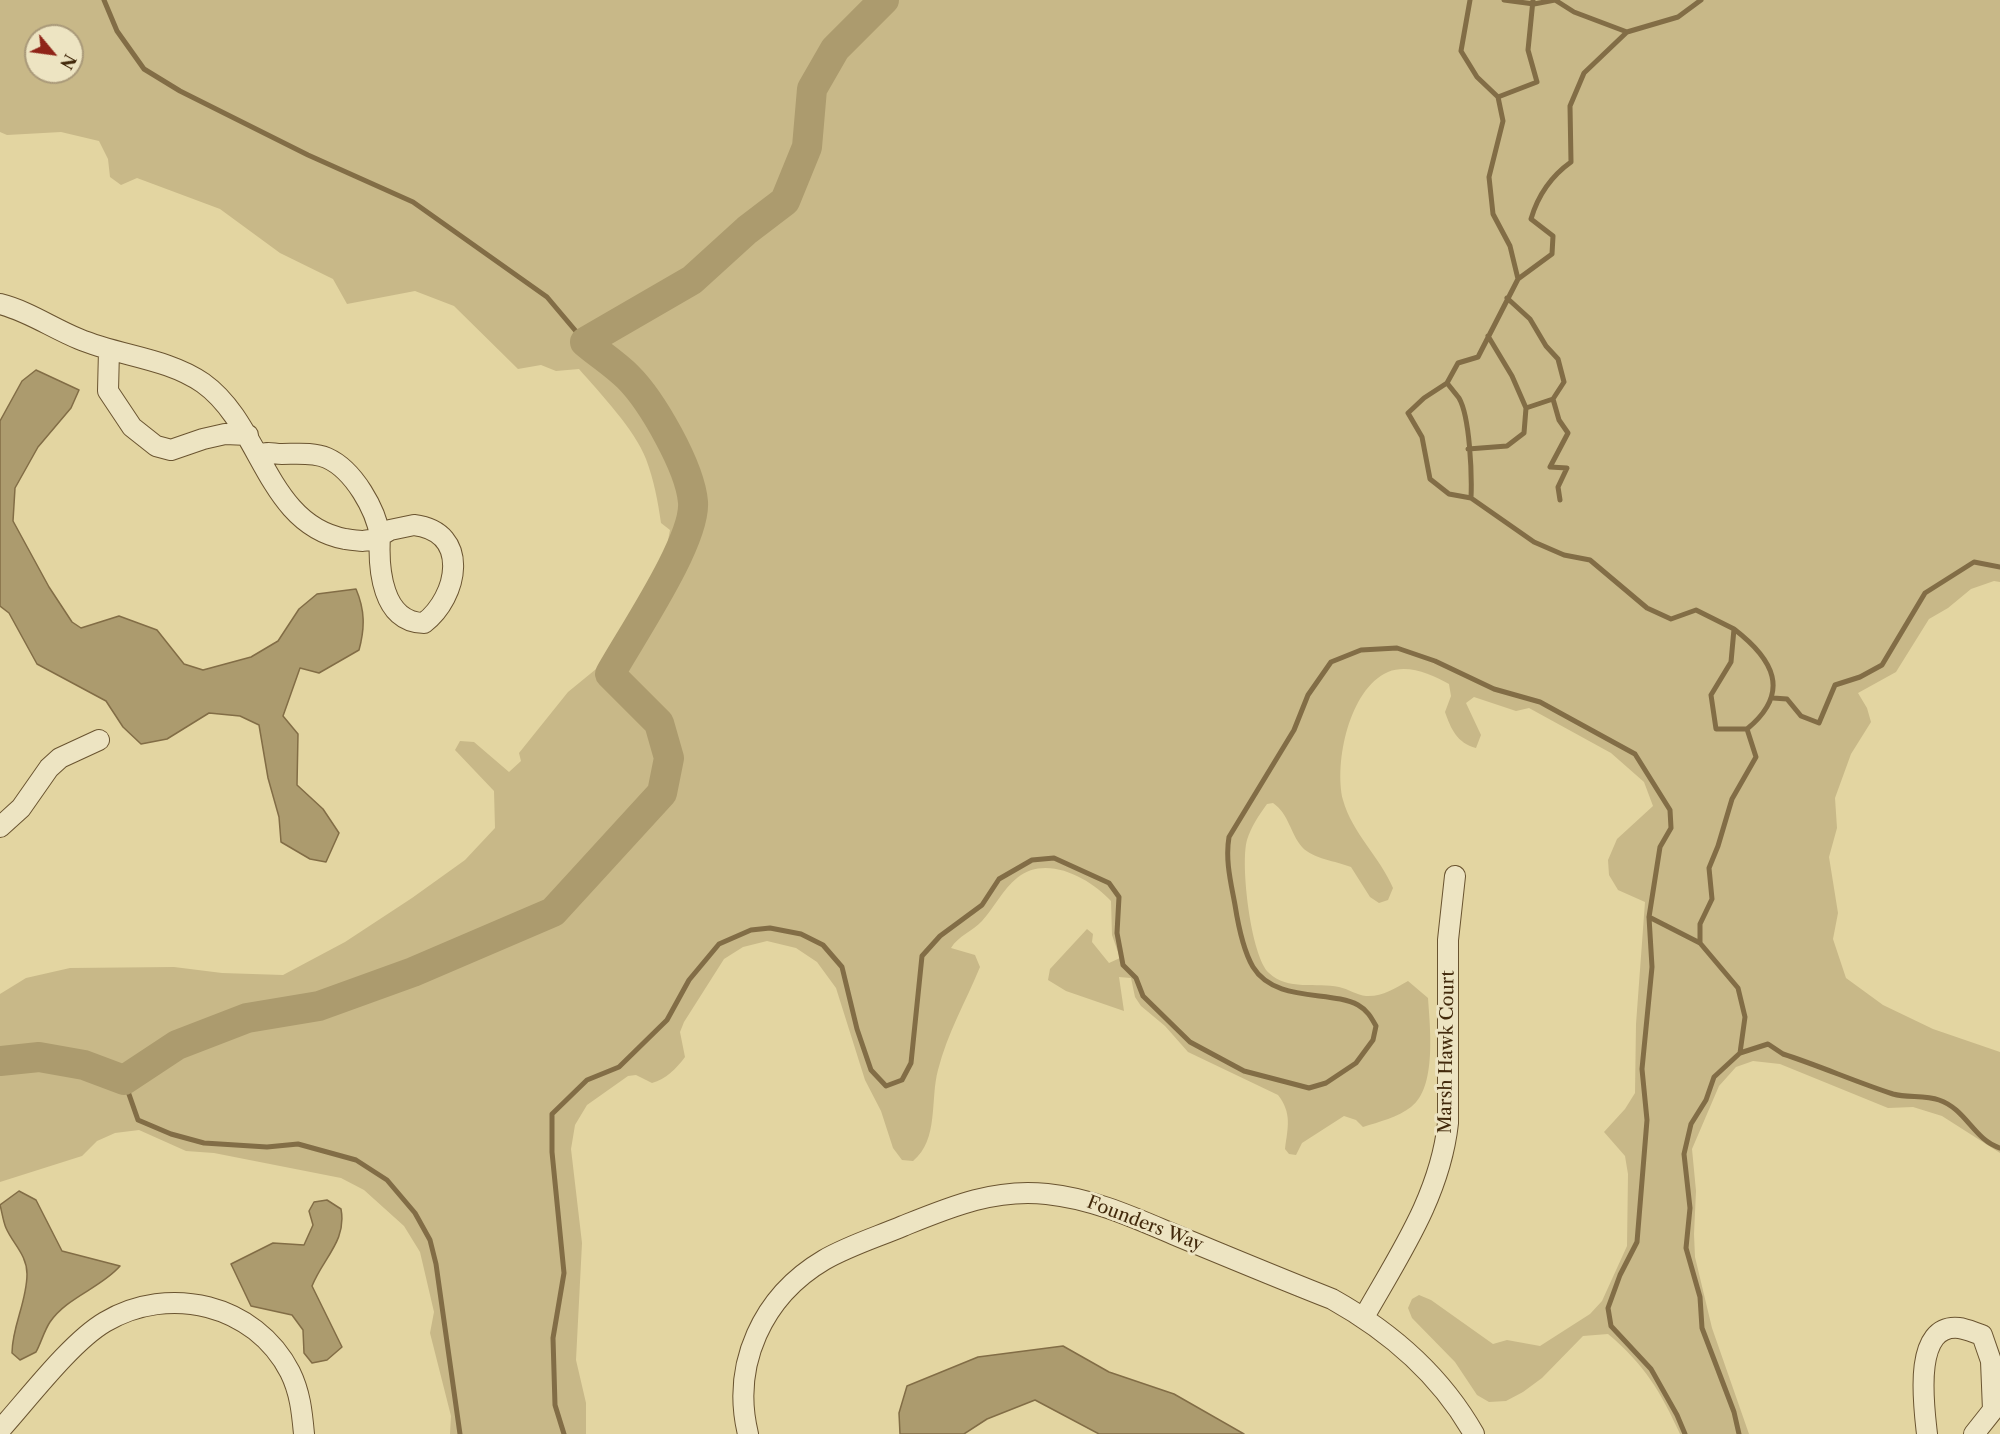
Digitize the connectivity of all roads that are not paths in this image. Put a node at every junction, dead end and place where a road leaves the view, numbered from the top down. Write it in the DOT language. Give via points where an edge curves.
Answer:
graph roads {
  1 [pos="0,304"];
  2 [pos="109,350"];
  3 [pos="248,435"];
  4 [pos="259,455"];
  5 [pos="380,536"];
  6 [pos="99,740"];
  7 [pos="0,827"];
  8 [pos="1455,876"];
  9 [pos="1364,1317"];
  10 [pos="0,1430"];
  11 [pos="304,1434"];
  12 [pos="748,1434"];
  13 [pos="1473,1434"];
  14 [pos="1927,1434"];
  15 [pos="1974,1434"];
  1 -- 2 [label="street"];
  2 -- 3 [label="street" via="155,362 202,382"];
  2 -- 3 [label="street" via="108,391 132,427 156,446 171,450 225,434"];
  3 -- 4 [label="street"];
  4 -- 5 [label="street" via="283,498 313,528 357,541 372,541"];
  4 -- 5 [label="street" via="296,453 325,457 338,464 351,477 377,520"];
  5 -- 5 [label="street" via="379,558 390,605 406,621 424,622 441,608 447,594 454,563 447,542 436,532 414,525"];
  6 -- 7 [label="street" via="60,758 21,808"];
  8 -- 9 [label="street, Marsh Hawk Court" via="1448,940 1445,1149 1430,1197"];
  9 -- 12 [label="street, Founders Way" via="1332,1299 1104,1206 1046,1194 993,1195 961,1203 826,1258 783,1291 761,1322 750,1348 743,1400"];
  9 -- 13 [label="street, Founders Way" via="1415,1358 1442,1388"];
  10 -- 11 [label="street" via="84,1338 103,1323 131,1310 171,1302 198,1304 223,1312 247,1324 267,1341 290,1372 302,1408"];
  14 -- 15 [label="street" via="1923,1395 1925,1353 1939,1334 1958,1328 1982,1335 1991,1361 1993,1410"];
}
